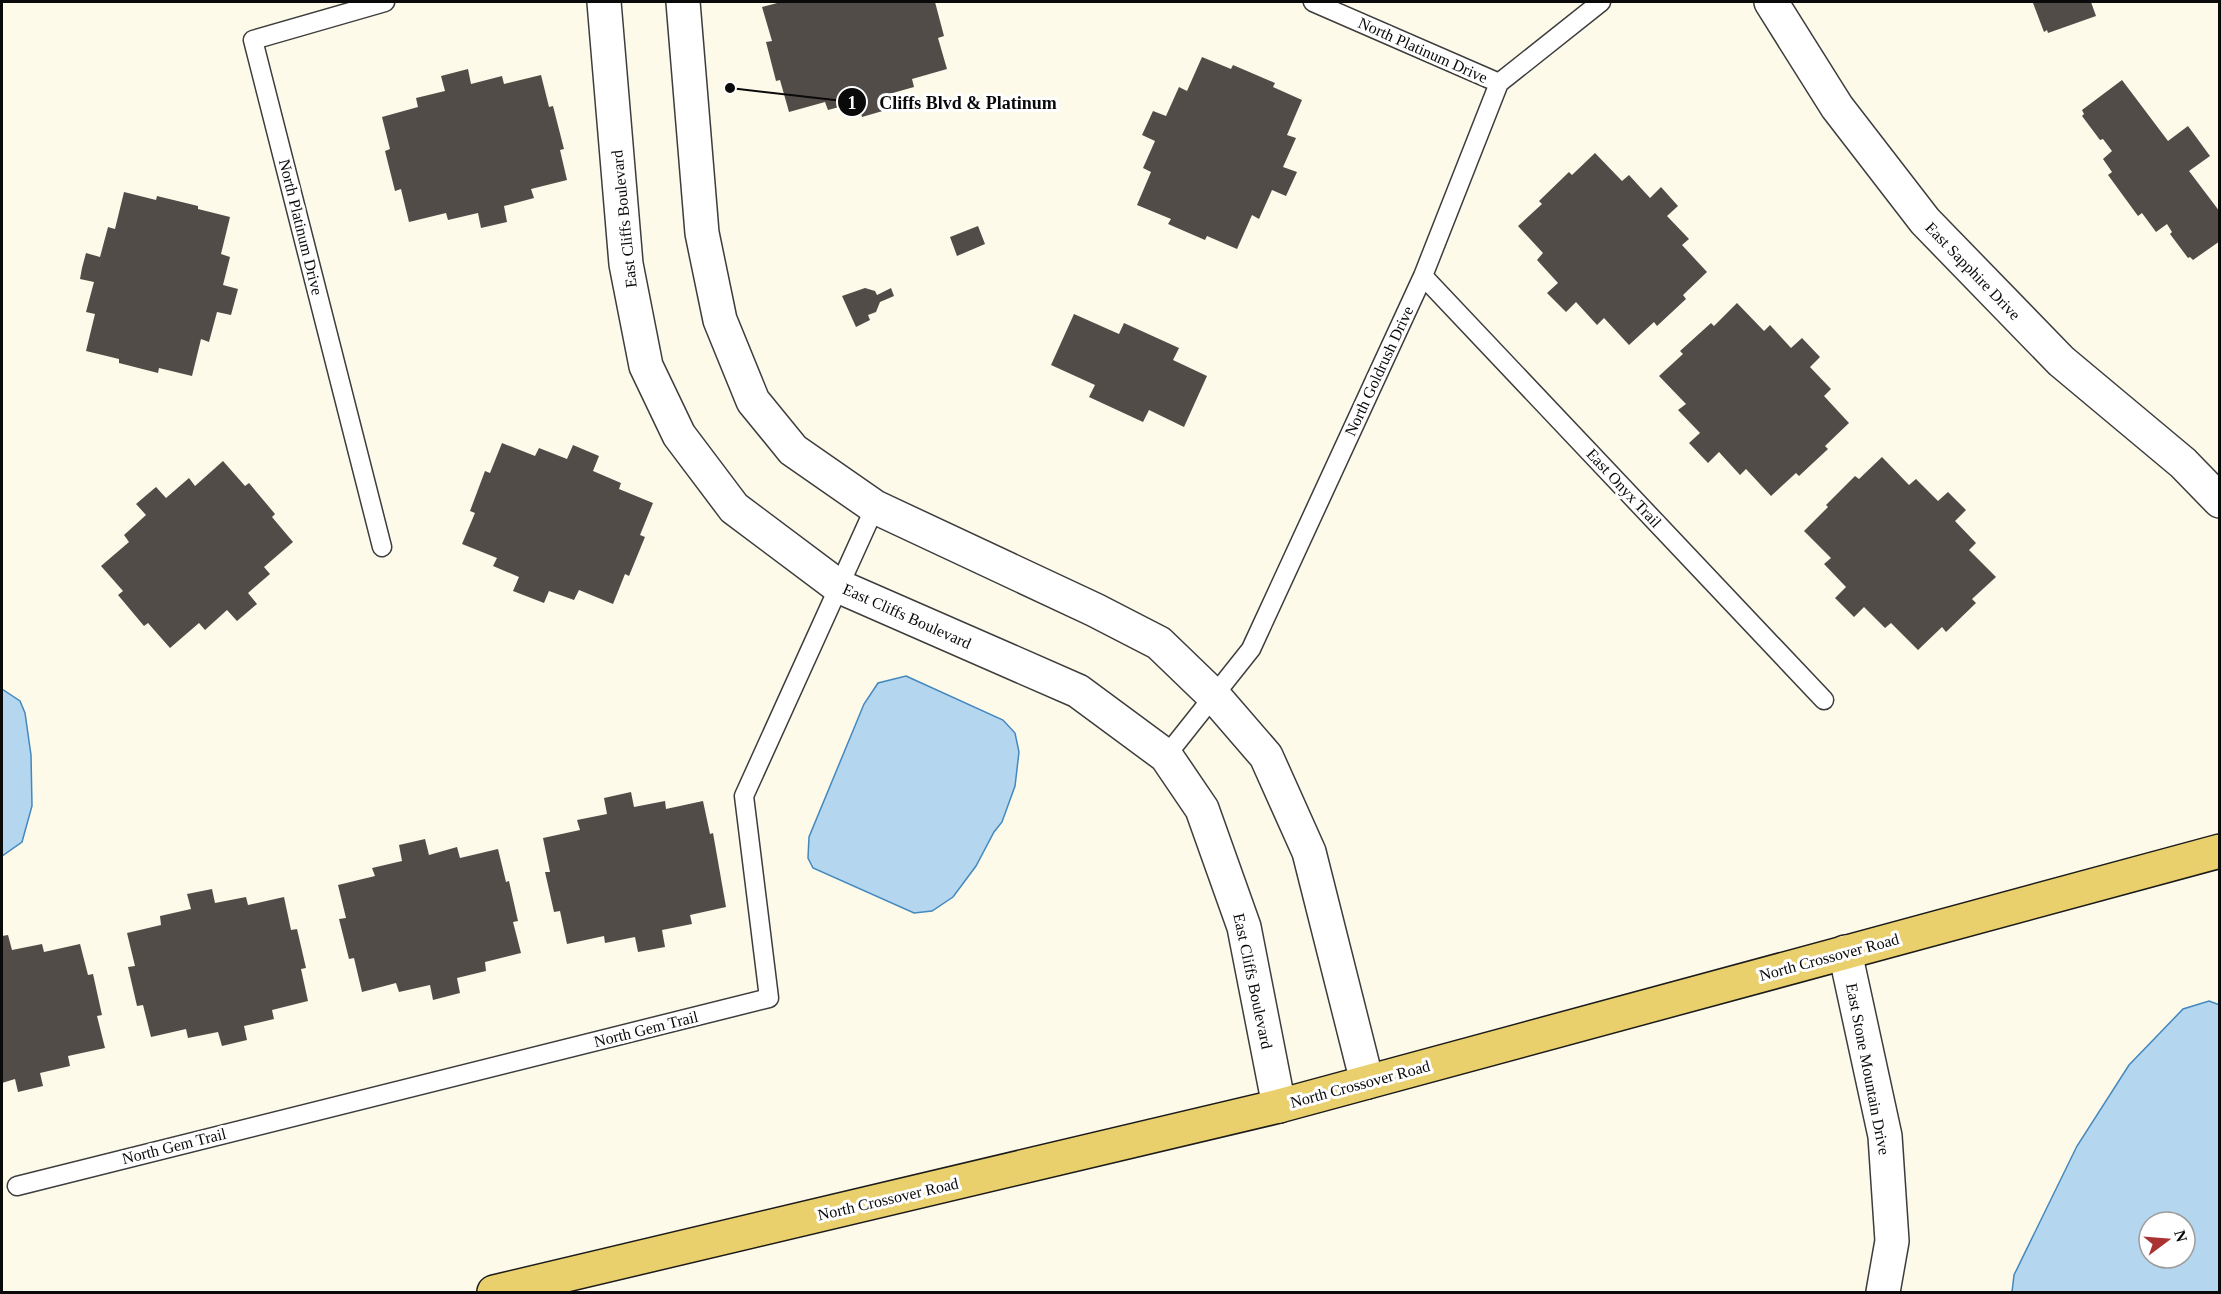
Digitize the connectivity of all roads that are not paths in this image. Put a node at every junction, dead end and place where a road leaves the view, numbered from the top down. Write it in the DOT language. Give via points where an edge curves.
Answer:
graph roads {
  1 [pos="385,2"];
  2 [pos="604,2"];
  3 [pos="683,2"];
  4 [pos="1314,2"];
  5 [pos="1601,2"];
  6 [pos="1770,2"];
  7 [pos="1499,83"];
  8 [pos="1423,276"];
  9 [pos="2220,501"];
  10 [pos="875,507"];
  11 [pos="382,547"];
  12 [pos="838,586"];
  13 [pos="1215,697"];
  14 [pos="1824,700"];
  15 [pos="1166,756"];
  16 [pos="2220,851"];
  17 [pos="1845,952"];
  18 [pos="1367,1082"];
  19 [pos="1280,1106"];
  20 [pos="17,1186"];
  21 [pos="494,1293"];
  22 [pos="1883,1293"];
  1 -- 11 [label="lane, North Platinum Drive" via="253,40"];
  2 -- 12 [label="street, East Cliffs Boulevard" via="626,264 646,366 679,435 734,508"];
  3 -- 10 [label="street" via="702,233 720,320 753,401 793,450"];
  4 -- 7 [label="lane, North Platinum Drive"];
  5 -- 7 [label="lane"];
  6 -- 9 [label="street, East Sapphire Drive" via="1837,107 1925,221 2061,361 2183,464"];
  7 -- 8 [label="lane, North Goldrush Drive"];
  8 -- 13 [label="lane, North Goldrush Drive" via="1251,649"];
  8 -- 14 [label="lane, East Onyx Trail"];
  10 -- 12 [label="lane, North Gem Trail"];
  10 -- 13 [label="street" via="1159,643"];
  12 -- 15 [label="street, East Cliffs Boulevard" via="1078,692"];
  12 -- 20 [label="lane, North Gem Trail" via="744,795 769,998"];
  13 -- 15 [label="lane, North Goldrush Drive"];
  13 -- 18 [label="street" via="1266,756 1309,852"];
  15 -- 19 [label="street, East Cliffs Boulevard" via="1203,809 1244,927"];
  16 -- 17 [label="main road, North Crossover Road"];
  17 -- 18 [label="main road, North Crossover Road"];
  17 -- 22 [label="street, East Stone Mountain Drive" via="1885,1136 1892,1242"];
  18 -- 19 [label="main road, North Crossover Road"];
  19 -- 21 [label="main road, North Crossover Road"];
}
